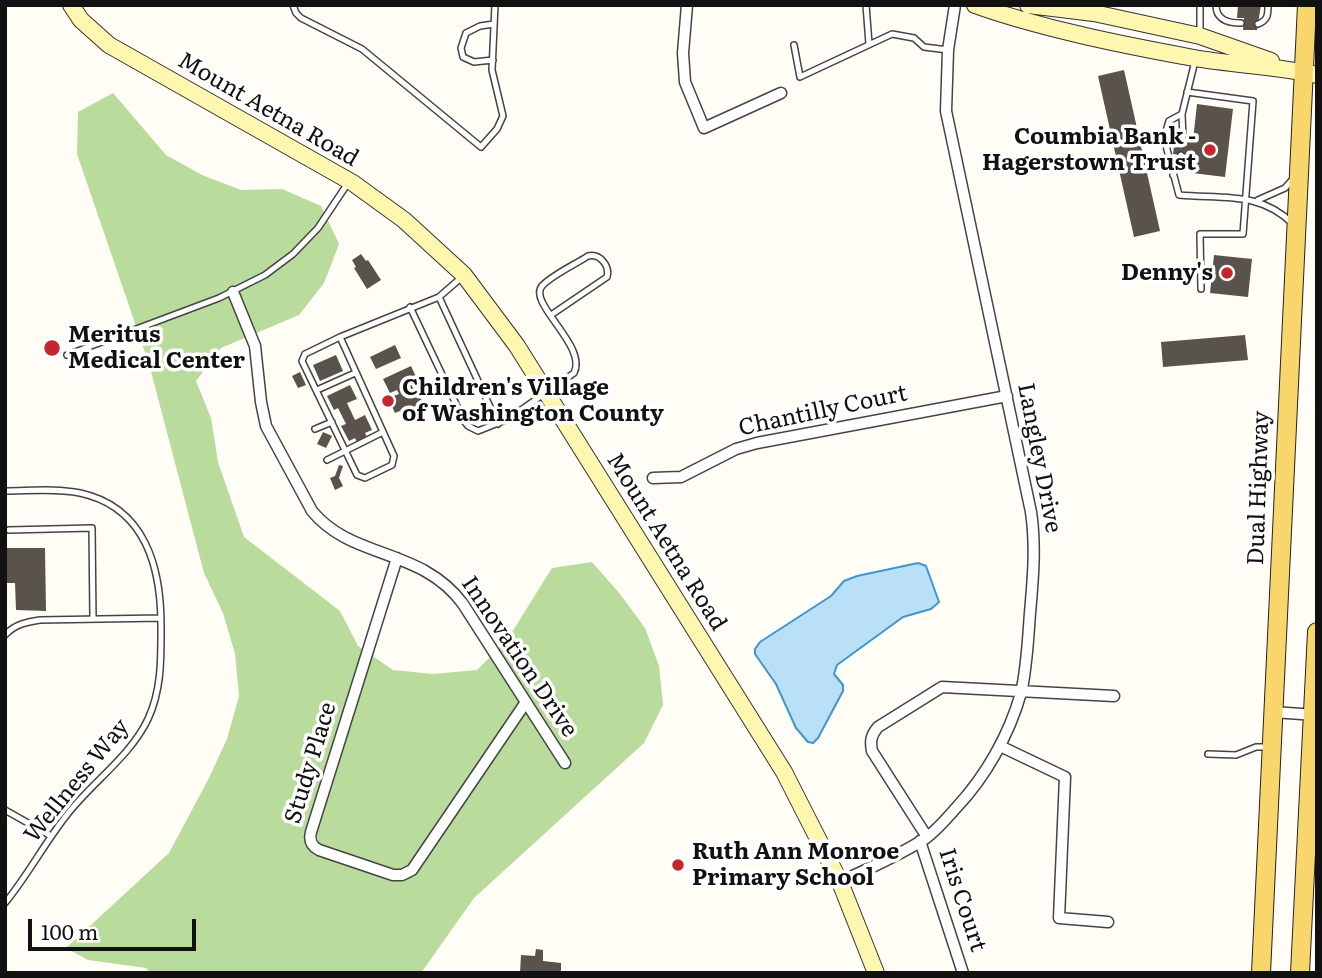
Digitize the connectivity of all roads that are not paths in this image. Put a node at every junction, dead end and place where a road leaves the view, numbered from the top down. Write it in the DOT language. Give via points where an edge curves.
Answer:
graph roads {
  1 [pos="71,5"];
  2 [pos="89,5"];
  3 [pos="293,5"];
  4 [pos="495,5"];
  5 [pos="687,5"];
  6 [pos="866,5"];
  7 [pos="955,5"];
  8 [pos="975,5"];
  9 [pos="1028,5"];
  10 [pos="1200,5"];
  11 [pos="1216,5"];
  12 [pos="1268,5"];
  13 [pos="1307,5"];
  14 [pos="1060,7"];
  15 [pos="1241,23"];
  16 [pos="494,24"];
  17 [pos="1258,24"];
  18 [pos="93,32"];
  19 [pos="1200,36"];
  20 [pos="869,44"];
  21 [pos="794,45"];
  22 [pos="948,50"];
  23 [pos="1196,58"];
  24 [pos="493,60"];
  25 [pos="1310,73"];
  26 [pos="1187,92"];
  27 [pos="781,93"];
  28 [pos="1182,114"];
  29 [pos="1183,139"];
  30 [pos="1181,155"];
  31 [pos="1297,174"];
  32 [pos="1172,175"];
  33 [pos="349,181"];
  34 [pos="1246,200"];
  35 [pos="1258,200"];
  36 [pos="1295,226"];
  37 [pos="464,275"];
  38 [pos="1201,289"];
  39 [pos="233,292"];
  40 [pos="439,297"];
  41 [pos="410,307"];
  42 [pos="551,315"];
  43 [pos="340,337"];
  44 [pos="66,355"];
  45 [pos="355,373"];
  46 [pos="317,390"];
  47 [pos="546,394"];
  48 [pos="1006,396"];
  49 [pos="332,422"];
  50 [pos="498,424"];
  51 [pos="315,429"];
  52 [pos="383,432"];
  53 [pos="346,450"];
  54 [pos="327,460"];
  55 [pos="653,478"];
  56 [pos="5,491"];
  57 [pos="9,530"];
  58 [pos="397,558"];
  59 [pos="161,618"];
  60 [pos="93,619"];
  61 [pos="1317,632"];
  62 [pos="5,635"];
  63 [pos="1021,691"];
  64 [pos="1114,696"];
  65 [pos="526,702"];
  66 [pos="1273,712"];
  67 [pos="1314,715"];
  68 [pos="1000,746"];
  69 [pos="1272,747"];
  70 [pos="1208,754"];
  71 [pos="565,763"];
  72 [pos="5,810"];
  73 [pos="51,836"];
  74 [pos="924,839"];
  75 [pos="840,882"];
  76 [pos="5,903"];
  77 [pos="1108,922"];
  78 [pos="876,973"];
  79 [pos="963,973"];
  80 [pos="1261,973"];
  81 [pos="1300,973"];
  1 -- 18 [label="street, Mount Aetna Road"];
  2 -- 18 [label="street"];
  3 -- 24 [label="lane" via="301,18 362,49 481,147 503,116"];
  4 -- 16 [label="lane"];
  5 -- 27 [label="street" via="685,82 704,128"];
  6 -- 20 [label="lane"];
  7 -- 22 [label="street, Langley Drive"];
  8 -- 23 [label="street"];
  9 -- 14 [label="street"];
  10 -- 19 [label="lane"];
  11 -- 15 [label="lane" via="1223,20"];
  12 -- 17 [label="lane" via="1268,16"];
  13 -- 25 [label="main road, Dual Highway"];
  14 -- 19 [label="street"];
  16 -- 24 [label="lane"];
  16 -- 24 [label="lane" via="466,33 461,48 463,57 474,62"];
  18 -- 33 [label="street, Mount Aetna Road" via="128,57"];
  19 -- 25 [label="street"];
  20 -- 21 [label="lane" via="800,77"];
  20 -- 22 [label="lane" via="892,34 914,38 924,47"];
  22 -- 48 [label="street, Langley Drive" via="946,111"];
  23 -- 25 [label="street"];
  23 -- 26 [label="lane"];
  25 -- 31 [label="main road, Dual Highway"];
  26 -- 28 [label="lane"];
  26 -- 34 [label="lane" via="1254,101"];
  28 -- 29 [label="lane"];
  28 -- 32 [label="lane" via="1168,121 1164,138"];
  30 -- 32 [label="lane"];
  31 -- 35 [label="lane" via="1284,188"];
  31 -- 36 [label="main road, Dual Highway"];
  32 -- 34 [label="lane" via="1179,195"];
  33 -- 37 [label="street, Mount Aetna Road" via="404,220"];
  33 -- 39 [label="lane" via="306,242 279,265"];
  34 -- 35 [label="lane"];
  34 -- 38 [label="lane" via="1243,234 1200,234"];
  35 -- 36 [label="lane"];
  36 -- 66 [label="main road, Dual Highway"];
  37 -- 40 [label="lane"];
  37 -- 47 [label="street, Mount Aetna Road"];
  39 -- 44 [label="lane"];
  39 -- 58 [label="street, Innovation Drive" via="255,346 266,426 308,505 339,535"];
  40 -- 41 [label="lane"];
  40 -- 50 [label="lane"];
  41 -- 43 [label="lane"];
  41 -- 50 [label="lane" via="464,421 478,431"];
  42 -- 42 [label="lane" via="540,297 541,288 588,256 600,258 608,268 607,277"];
  42 -- 47 [label="lane" via="578,361 570,377"];
  43 -- 45 [label="lane"];
  43 -- 46 [label="lane" via="304,356"];
  45 -- 46 [label="lane"];
  45 -- 52 [label="lane"];
  46 -- 49 [label="lane"];
  47 -- 50 [label="lane"];
  47 -- 75 [label="street, Mount Aetna Road" via="783,772"];
  48 -- 55 [label="street, Chantilly Court" via="757,443 681,477"];
  48 -- 63 [label="street, Langley Drive" via="1035,539"];
  49 -- 51 [label="lane"];
  49 -- 53 [label="lane"];
  52 -- 53 [label="lane"];
  52 -- 53 [label="lane" via="394,456 390,467 360,478"];
  53 -- 54 [label="lane"];
  56 -- 59 [label="lane, Wellness Way" via="80,493 123,515 150,552 158,576"];
  57 -- 60 [label="lane" via="92,527"];
  58 -- 65 [label="street, Innovation Drive" via="432,574 452,591"];
  58 -- 65 [label="street, Study Place" via="311,832 313,845 393,875 411,871"];
  59 -- 60 [label="lane"];
  59 -- 73 [label="lane, Wellness Way" via="160,677 147,720 136,740"];
  60 -- 62 [label="lane" via="40,620 24,623"];
  61 -- 67 [label="main road"];
  63 -- 64 [label="street"];
  63 -- 68 [label="street, Langley Drive"];
  63 -- 74 [label="street, Iris Court" via="942,687 872,733 872,751"];
  65 -- 71 [label="street, Innovation Drive"];
  66 -- 67 [label="street"];
  66 -- 69 [label="main road, Dual Highway"];
  67 -- 81 [label="main road"];
  68 -- 74 [label="street, Langley Drive" via="965,799"];
  68 -- 77 [label="street" via="1065,778 1059,918"];
  69 -- 70 [label="lane" via="1236,755"];
  69 -- 80 [label="main road, Dual Highway"];
  72 -- 73 [label="lane"];
  73 -- 76 [label="lane, Wellness Way"];
  74 -- 75 [label="street, Langley Drive"];
  74 -- 79 [label="street, Iris Court"];
  75 -- 78 [label="street, Mount Aetna Road"];
}
